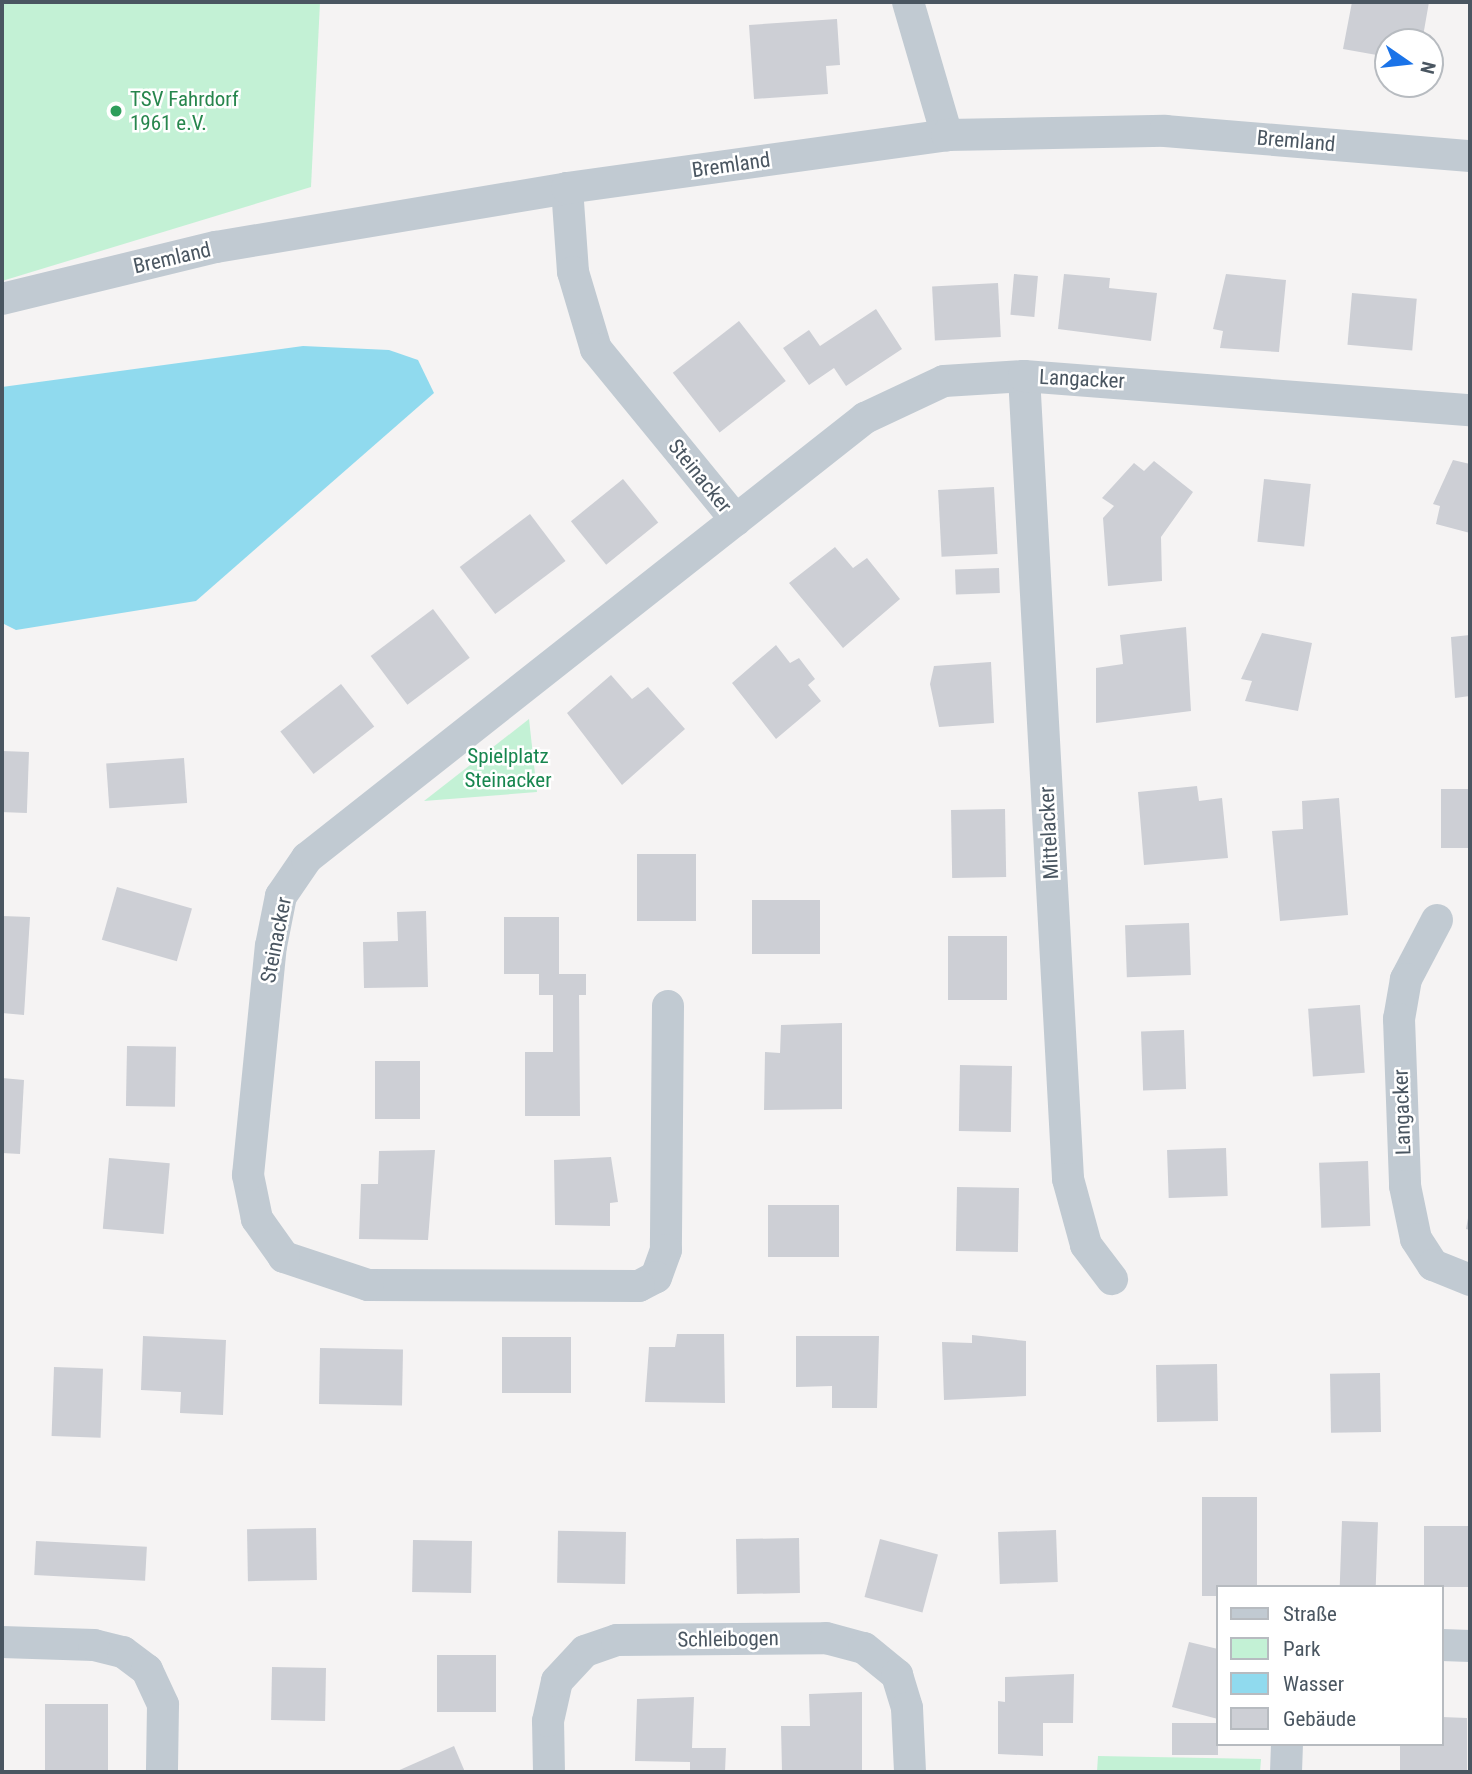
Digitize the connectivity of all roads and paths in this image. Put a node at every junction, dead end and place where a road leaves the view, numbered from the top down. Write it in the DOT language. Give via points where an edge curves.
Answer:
graph roads {
  1 [pos="908,2"];
  2 [pos="947,135"];
  3 [pos="1470,156"];
  4 [pos="567,188"];
  5 [pos="2,299"];
  6 [pos="1024,376"];
  7 [pos="1470,410"];
  8 [pos="736,520"];
  9 [pos="1437,920"];
  10 [pos="668,1006"];
  11 [pos="1112,1279"];
  12 [pos="1470,1279"];
  13 [pos="2,1642"];
  14 [pos="1444,1645"];
  15 [pos="1470,1646"];
  16 [pos="1287,1746"];
  17 [pos="162,1772"];
  18 [pos="549,1772"];
  19 [pos="910,1772"];
  20 [pos="1286,1772"];
  1 -- 2 [label="street"];
  2 -- 3 [label="street, Bremland" via="1165,131"];
  2 -- 4 [label="street, Bremland"];
  4 -- 5 [label="street, Bremland" via="216,247"];
  4 -- 8 [label="street, Steinacker" via="573,272 596,349"];
  6 -- 7 [label="street, Langacker"];
  6 -- 8 [label="street, Langacker" via="944,381 865,418"];
  6 -- 11 [label="street, Mittelacker" via="1068,1179 1086,1245"];
  8 -- 10 [label="street, Steinacker" via="307,858 281,896 248,1175 257,1219 284,1257 368,1285 639,1286 656,1277 666,1250"];
  9 -- 12 [label="street, Langacker" via="1406,979 1399,1018 1405,1186 1416,1239 1433,1265"];
  13 -- 17 [label="street" via="94,1645 123,1652 147,1670 163,1705"];
  14 -- 15 [label="street"];
  16 -- 20 [label="street"];
  18 -- 19 [label="street, Schleibogen" via="548,1721 557,1681 585,1651 617,1640 826,1638 864,1647 897,1675 907,1708"];
}
